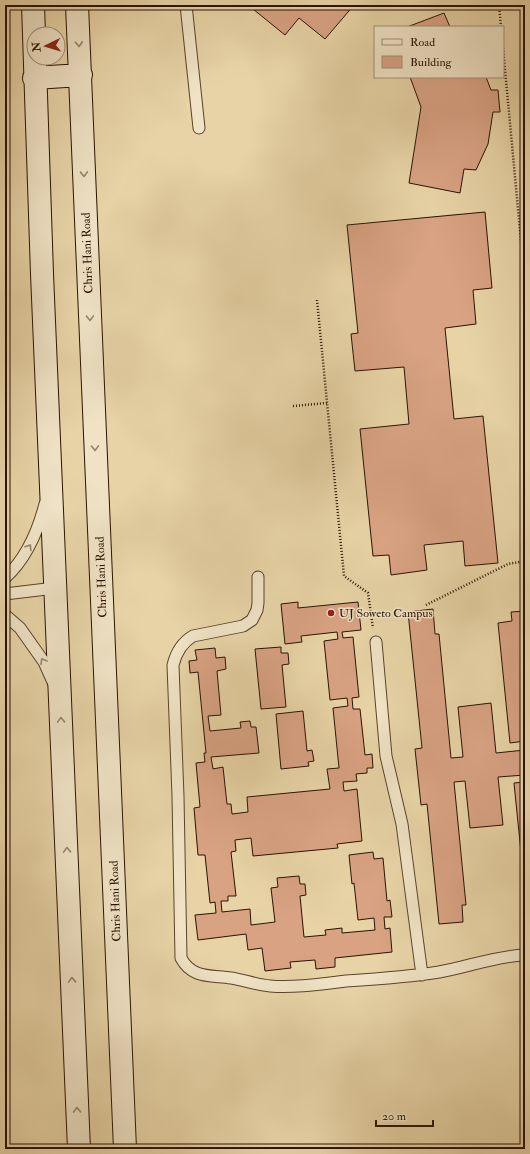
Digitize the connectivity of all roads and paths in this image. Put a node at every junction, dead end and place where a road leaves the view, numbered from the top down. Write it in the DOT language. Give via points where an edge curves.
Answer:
graph roads {
  1 [pos="33,5"];
  2 [pos="77,5"];
  3 [pos="186,5"];
  4 [pos="499,5"];
  5 [pos="501,26"];
  6 [pos="504,59"];
  7 [pos="81,75"];
  8 [pos="34,78"];
  9 [pos="199,128"];
  10 [pos="525,284"];
  11 [pos="317,300"];
  12 [pos="327,403"];
  13 [pos="293,406"];
  14 [pos="51,484"];
  15 [pos="525,561"];
  16 [pos="258,577"];
  17 [pos="5,578"];
  18 [pos="55,588"];
  19 [pos="5,594"];
  20 [pos="426,605"];
  21 [pos="5,614"];
  22 [pos="376,642"];
  23 [pos="60,697"];
  24 [pos="525,955"];
  25 [pos="422,974"];
  26 [pos="79,1149"];
  27 [pos="125,1149"];
  1 -- 8 [label="main road"];
  2 -- 7 [label="main road, Chris Hani Road, one-way"];
  3 -- 9 [label="lane"];
  4 -- 5 [label="path"];
  6 -- 10 [label="path"];
  7 -- 8 [label="main road"];
  7 -- 27 [label="main road, Chris Hani Road, one-way"];
  8 -- 14 [label="main road"];
  11 -- 12 [label="path"];
  12 -- 13 [label="path"];
  12 -- 22 [label="path" via="344,576 368,593"];
  17 -- 14 [label="lane, one-way" via="31,544"];
  14 -- 18 [label="main road"];
  15 -- 20 [label="path" via="508,564"];
  16 -- 25 [label="lane" via="258,603 252,620 243,626 193,636 180,648 173,665 181,958 192,972 270,986"];
  18 -- 19 [label="lane"];
  18 -- 23 [label="main road"];
  23 -- 21 [label="lane, one-way" via="44,662 20,628"];
  22 -- 25 [label="lane" via="386,756 402,824"];
  26 -- 23 [label="main road, one-way"];
  24 -- 25 [label="lane" via="490,959 461,968"];
}
